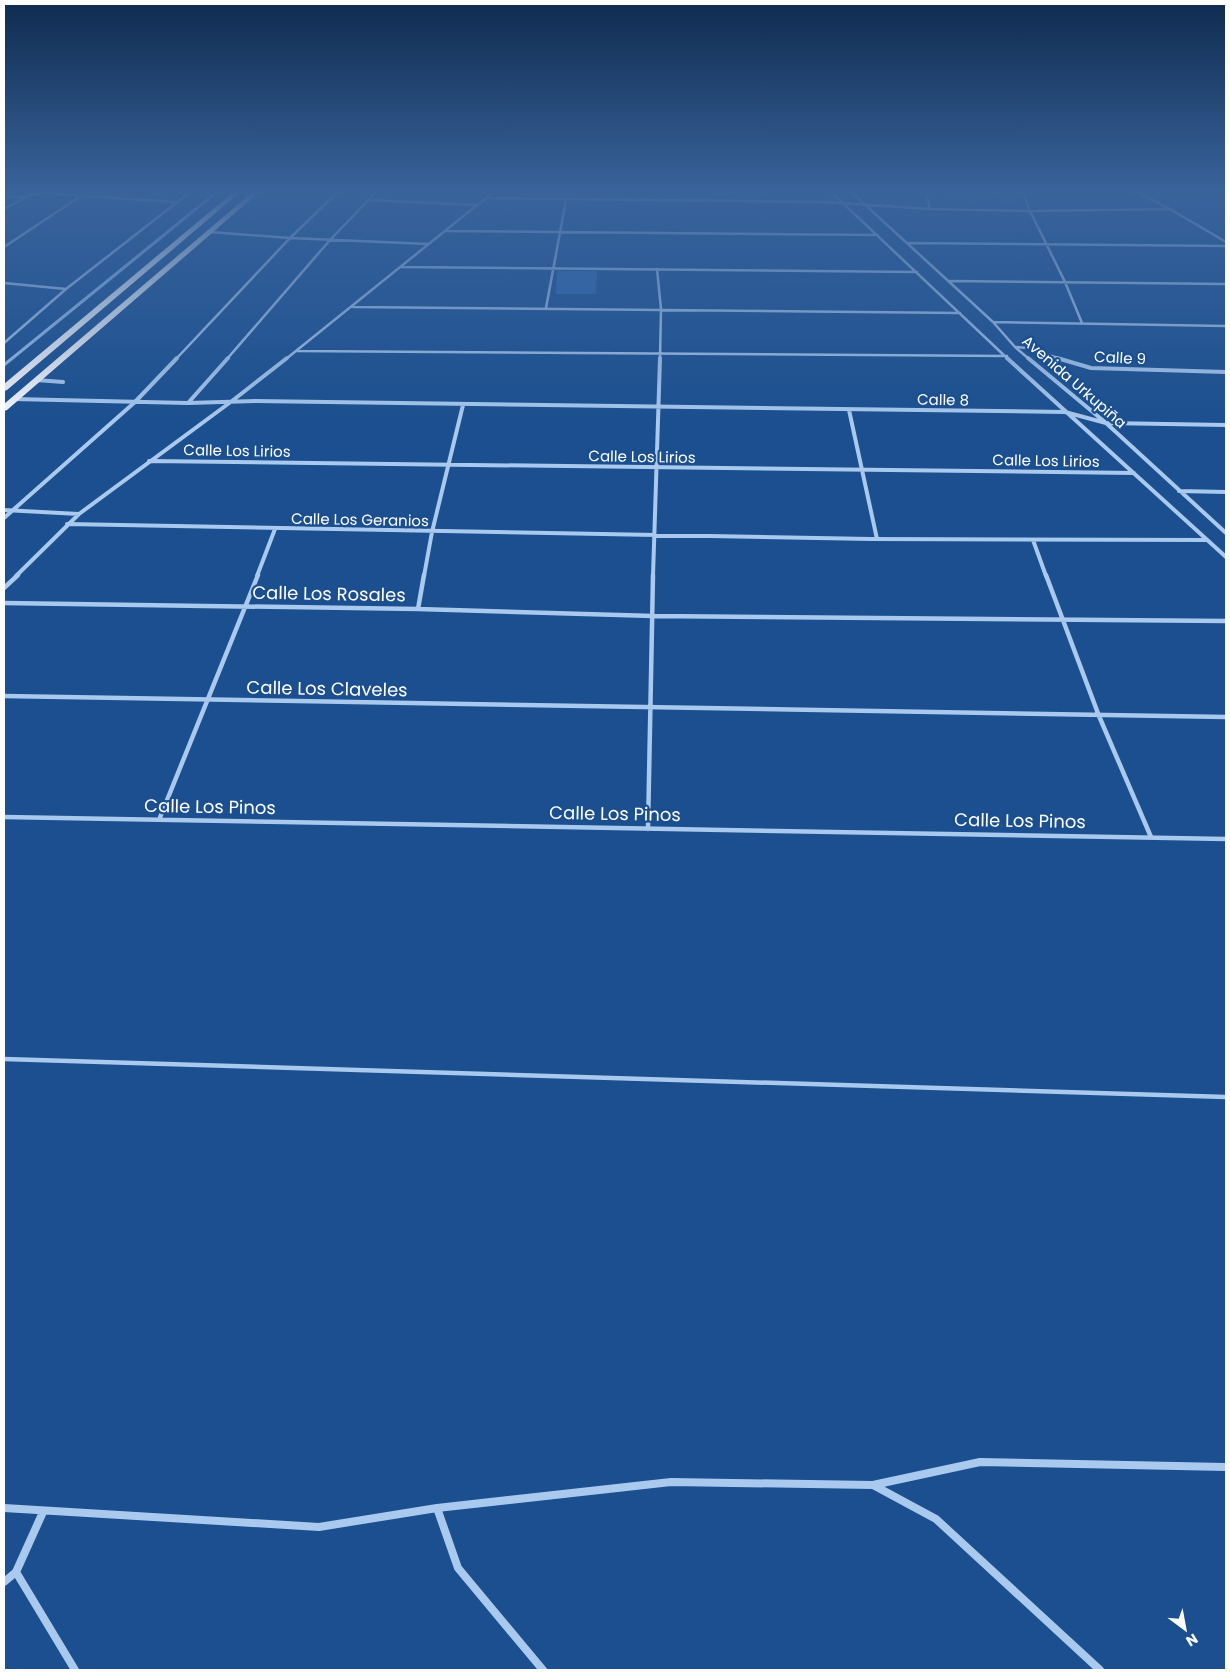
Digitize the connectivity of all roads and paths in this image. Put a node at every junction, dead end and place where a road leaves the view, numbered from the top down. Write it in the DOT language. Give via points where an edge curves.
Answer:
graph roads {
  1 [pos="94,267"];
  2 [pos="148,267"];
  3 [pos="169,267"];
  4 [pos="262,267"];
  5 [pos="306,267"];
  6 [pos="402,267"];
  7 [pos="420,267"];
  8 [pos="913,267"];
  9 [pos="935,267"];
  10 [pos="1058,267"];
  11 [pos="552,268"];
  12 [pos="657,269"];
  13 [pos="918,272"];
  14 [pos="950,281"];
  15 [pos="1065,282"];
  16 [pos="4,283"];
  17 [pos="1226,284"];
  18 [pos="66,289"];
  19 [pos="352,307"];
  20 [pos="546,308"];
  21 [pos="661,309"];
  22 [pos="960,312"];
  23 [pos="994,322"];
  24 [pos="1082,323"];
  25 [pos="1226,326"];
  26 [pos="4,343"];
  27 [pos="1015,347"];
  28 [pos="296,351"];
  29 [pos="660,355"];
  30 [pos="1007,356"];
  31 [pos="1226,372"];
  32 [pos="36,380"];
  33 [pos="63,382"];
  34 [pos="4,388"];
  35 [pos="14,399"];
  36 [pos="232,401"];
  37 [pos="135,402"];
  38 [pos="188,403"];
  39 [pos="463,405"];
  40 [pos="4,408"];
  41 [pos="658,408"];
  42 [pos="850,410"];
  43 [pos="1066,412"];
  44 [pos="1106,423"];
  45 [pos="1226,425"];
  46 [pos="149,461"];
  47 [pos="447,465"];
  48 [pos="655,468"];
  49 [pos="862,470"];
  50 [pos="1134,473"];
  51 [pos="1179,491"];
  52 [pos="1226,492"];
  53 [pos="4,510"];
  54 [pos="11,510"];
  55 [pos="79,514"];
  56 [pos="4,518"];
  57 [pos="67,524"];
  58 [pos="275,529"];
  59 [pos="432,532"];
  60 [pos="1226,533"];
  61 [pos="653,536"];
  62 [pos="877,539"];
  63 [pos="1033,540"];
  64 [pos="1207,540"];
  65 [pos="1226,557"];
  66 [pos="4,588"];
  67 [pos="4,603"];
  68 [pos="246,606"];
  69 [pos="418,609"];
  70 [pos="653,616"];
  71 [pos="1062,620"];
  72 [pos="1226,621"];
  73 [pos="4,696"];
  74 [pos="206,701"];
  75 [pos="650,708"];
  76 [pos="1099,716"];
  77 [pos="1226,717"];
  78 [pos="4,817"];
  79 [pos="159,820"];
  80 [pos="648,829"];
  81 [pos="1151,837"];
  82 [pos="1226,839"];
  83 [pos="4,1059"];
  84 [pos="1226,1097"];
  85 [pos="1226,1467"];
  86 [pos="873,1485"];
  87 [pos="4,1508"];
  88 [pos="436,1508"];
  89 [pos="43,1512"];
  90 [pos="16,1572"];
  91 [pos="4,1582"];
  92 [pos="75,1670"];
  93 [pos="543,1670"];
  94 [pos="1100,1670"];
  1 -- 18 [label="street"];
  2 -- 34 [label="highway"];
  3 -- 32 [label="highway"];
  4 -- 37 [label="street"];
  5 -- 38 [label="street"];
  6 -- 19 [label="street"];
  7 -- 11 [label="street"];
  8 -- 13 [label="street"];
  9 -- 14 [label="street, Avenida Urkupiña"];
  10 -- 15 [label="street"];
  11 -- 12 [label="street"];
  11 -- 20 [label="street"];
  12 -- 13 [label="street"];
  12 -- 21 [label="street"];
  13 -- 22 [label="street"];
  14 -- 15 [label="street"];
  14 -- 23 [label="street, Avenida Urkupiña"];
  15 -- 17 [label="street"];
  15 -- 24 [label="street"];
  16 -- 18 [label="street"];
  18 -- 26 [label="street"];
  19 -- 20 [label="street"];
  19 -- 28 [label="street"];
  20 -- 21 [label="street"];
  21 -- 22 [label="street"];
  21 -- 29 [label="street"];
  22 -- 30 [label="street"];
  23 -- 24 [label="street"];
  23 -- 27 [label="street, Avenida Urkupiña"];
  24 -- 25 [label="street"];
  27 -- 31 [label="street, Calle 9" via="1091,368"];
  27 -- 44 [label="street, Avenida Urkupiña"];
  28 -- 29 [label="street"];
  28 -- 36 [label="street"];
  29 -- 30 [label="street"];
  29 -- 41 [label="street"];
  30 -- 43 [label="street"];
  32 -- 33 [label="street"];
  32 -- 35 [label="highway"];
  35 -- 37 [label="street, Calle 8"];
  35 -- 40 [label="highway"];
  36 -- 38 [label="street, Calle 8"];
  36 -- 39 [label="street, Calle 8"];
  36 -- 46 [label="street"];
  37 -- 38 [label="street, Calle 8"];
  37 -- 54 [label="street"];
  39 -- 41 [label="street, Calle 8"];
  39 -- 47 [label="street"];
  41 -- 42 [label="street, Calle 8"];
  41 -- 48 [label="street"];
  42 -- 43 [label="street, Calle 8"];
  42 -- 49 [label="street"];
  43 -- 44 [label="street, Calle 8"];
  43 -- 50 [label="street"];
  44 -- 45 [label="street, Calle 8"];
  44 -- 51 [label="street, Avenida Urkupiña"];
  46 -- 47 [label="street, Calle Los Lirios"];
  46 -- 55 [label="street"];
  47 -- 48 [label="street, Calle Los Lirios"];
  47 -- 59 [label="street"];
  48 -- 49 [label="street, Calle Los Lirios"];
  48 -- 61 [label="street"];
  49 -- 50 [label="street, Calle Los Lirios"];
  49 -- 62 [label="street"];
  50 -- 64 [label="street"];
  51 -- 52 [label="street"];
  51 -- 60 [label="street, Avenida Urkupiña"];
  53 -- 54 [label="street"];
  54 -- 55 [label="street"];
  54 -- 56 [label="street"];
  55 -- 57 [label="street"];
  57 -- 58 [label="street, Calle Los Geranios"];
  57 -- 66 [label="street"];
  58 -- 59 [label="street, Calle Los Geranios"];
  58 -- 68 [label="street"];
  59 -- 61 [label="street, Calle Los Geranios"];
  59 -- 69 [label="street"];
  61 -- 62 [label="street, Calle Los Geranios"];
  61 -- 70 [label="street"];
  62 -- 63 [label="street, Calle Los Geranios"];
  63 -- 64 [label="street, Calle Los Geranios"];
  63 -- 71 [label="street"];
  64 -- 65 [label="street"];
  67 -- 68 [label="street, Calle Los Rosales"];
  68 -- 69 [label="street, Calle Los Rosales"];
  68 -- 74 [label="street"];
  69 -- 70 [label="street, Calle Los Rosales"];
  70 -- 71 [label="street, Calle Los Rosales"];
  70 -- 75 [label="street"];
  71 -- 72 [label="street, Calle Los Rosales"];
  71 -- 76 [label="street"];
  73 -- 74 [label="street, Calle Los Claveles"];
  74 -- 75 [label="street, Calle Los Claveles"];
  74 -- 79 [label="street"];
  75 -- 76 [label="street, Calle Los Claveles"];
  75 -- 80 [label="street"];
  76 -- 77 [label="street, Calle Los Claveles"];
  76 -- 81 [label="street"];
  78 -- 79 [label="street, Calle Los Pinos"];
  79 -- 80 [label="street, Calle Los Pinos"];
  80 -- 81 [label="street, Calle Los Pinos"];
  81 -- 82 [label="street, Calle Los Pinos"];
  83 -- 84 [label="lane"];
  85 -- 86 [label="street" via="980,1462"];
  86 -- 88 [label="street" via="671,1482"];
  86 -- 94 [label="street" via="936,1519"];
  87 -- 89 [label="street"];
  88 -- 89 [label="street" via="318,1527"];
  88 -- 93 [label="street" via="458,1568"];
  89 -- 90 [label="street"];
  90 -- 91 [label="street"];
  90 -- 92 [label="street"];
}
